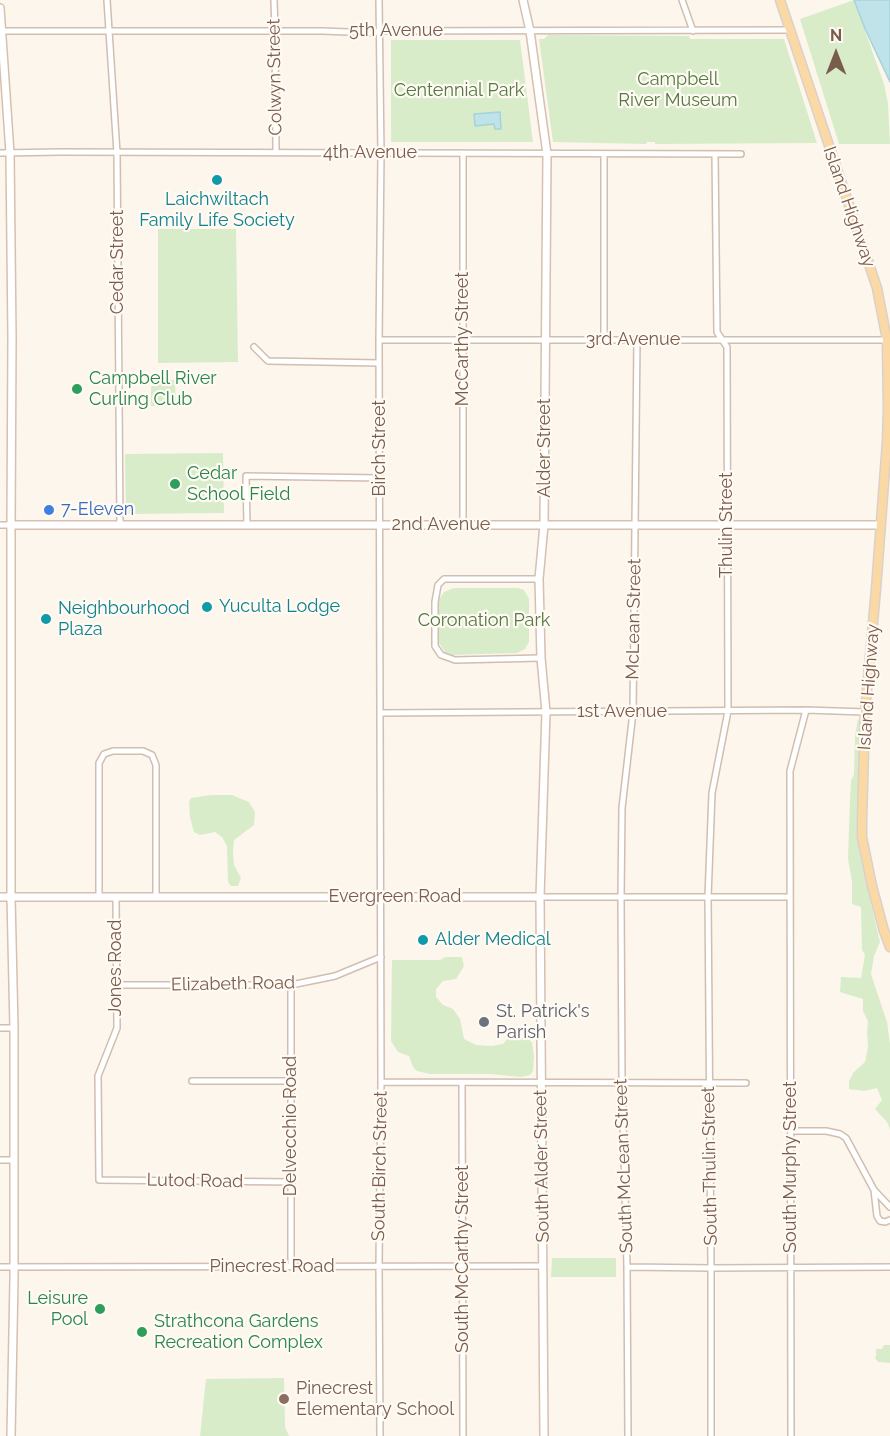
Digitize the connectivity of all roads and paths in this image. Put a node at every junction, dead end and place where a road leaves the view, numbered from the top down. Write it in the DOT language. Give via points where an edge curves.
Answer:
graph roads {
  1 [pos="107,0"];
  2 [pos="274,0"];
  3 [pos="379,0"];
  4 [pos="523,0"];
  5 [pos="682,0"];
  6 [pos="780,0"];
  7 [pos="0,8"];
  8 [pos="109,30"];
  9 [pos="790,30"];
  10 [pos="1,31"];
  11 [pos="275,31"];
  12 [pos="380,31"];
  13 [pos="530,31"];
  14 [pos="693,31"];
  15 [pos="0,153"];
  16 [pos="10,153"];
  17 [pos="117,153"];
  18 [pos="276,153"];
  19 [pos="381,153"];
  20 [pos="463,153"];
  21 [pos="547,154"];
  22 [pos="604,154"];
  23 [pos="715,154"];
  24 [pos="741,154"];
  25 [pos="379,340"];
  26 [pos="463,340"];
  27 [pos="546,340"];
  28 [pos="604,340"];
  29 [pos="637,340"];
  30 [pos="722,340"];
  31 [pos="887,340"];
  32 [pos="254,347"];
  33 [pos="379,363"];
  34 [pos="380,477"];
  35 [pos="120,524"];
  36 [pos="0,525"];
  37 [pos="10,525"];
  38 [pos="247,525"];
  39 [pos="380,525"];
  40 [pos="463,525"];
  41 [pos="544,525"];
  42 [pos="635,525"];
  43 [pos="727,525"];
  44 [pos="881,525"];
  45 [pos="540,579"];
  46 [pos="541,658"];
  47 [pos="806,710"];
  48 [pos="728,711"];
  49 [pos="546,712"];
  50 [pos="633,712"];
  51 [pos="865,712"];
  52 [pos="380,713"];
  53 [pos="0,897"];
  54 [pos="11,897"];
  55 [pos="99,897"];
  56 [pos="116,897"];
  57 [pos="156,897"];
  58 [pos="381,897"];
  59 [pos="540,897"];
  60 [pos="621,897"];
  61 [pos="708,897"];
  62 [pos="790,897"];
  63 [pos="890,947"];
  64 [pos="381,957"];
  65 [pos="117,985"];
  66 [pos="291,985"];
  67 [pos="0,1028"];
  68 [pos="14,1028"];
  69 [pos="192,1080"];
  70 [pos="291,1081"];
  71 [pos="381,1082"];
  72 [pos="462,1083"];
  73 [pos="541,1083"];
  74 [pos="622,1083"];
  75 [pos="709,1083"];
  76 [pos="746,1083"];
  77 [pos="791,1131"];
  78 [pos="0,1161"];
  79 [pos="14,1161"];
  80 [pos="99,1180"];
  81 [pos="292,1182"];
  82 [pos="874,1190"];
  83 [pos="890,1207"];
  84 [pos="890,1220"];
  85 [pos="379,1266"];
  86 [pos="463,1266"];
  87 [pos="543,1266"];
  88 [pos="0,1267"];
  89 [pos="14,1267"];
  90 [pos="291,1267"];
  91 [pos="627,1267"];
  92 [pos="791,1267"];
  93 [pos="890,1267"];
  94 [pos="711,1268"];
  95 [pos="12,1436"];
  96 [pos="380,1436"];
  97 [pos="463,1436"];
  98 [pos="544,1436"];
  99 [pos="628,1436"];
  100 [pos="711,1436"];
  101 [pos="792,1436"];
  1 -- 8 [label="street, Cedar Street"];
  2 -- 11 [label="street, Colwyn Street"];
  3 -- 12 [label="street, Birch Street"];
  4 -- 13 [label="street, Alder Street"];
  5 -- 14 [label="street"];
  6 -- 9 [label="main road, Island Highway"];
  7 -- 10 [label="street"];
  8 -- 10 [label="street, 5th Avenue"];
  8 -- 11 [label="street, 5th Avenue"];
  8 -- 17 [label="street, Cedar Street"];
  9 -- 14 [label="street, 5th Avenue"];
  9 -- 31 [label="main road, Island Highway" via="877,288"];
  10 -- 16 [label="street"];
  11 -- 12 [label="street, 5th Avenue"];
  11 -- 18 [label="street, Colwyn Street"];
  12 -- 13 [label="street, 5th Avenue"];
  12 -- 19 [label="street, Birch Street"];
  13 -- 14 [label="street, 5th Avenue"];
  13 -- 21 [label="street, Alder Street"];
  15 -- 16 [label="street, 4th Avenue"];
  16 -- 17 [label="street, 4th Avenue"];
  16 -- 37 [label="street"];
  17 -- 18 [label="street, 4th Avenue"];
  17 -- 35 [label="street, Cedar Street"];
  18 -- 19 [label="street, 4th Avenue"];
  19 -- 20 [label="street, 4th Avenue"];
  19 -- 25 [label="street, Birch Street"];
  20 -- 21 [label="street, 4th Avenue"];
  20 -- 26 [label="street, McCarthy Street"];
  21 -- 22 [label="street, 4th Avenue"];
  21 -- 27 [label="street, Alder Street"];
  22 -- 23 [label="street, 4th Avenue"];
  22 -- 28 [label="street"];
  23 -- 24 [label="street, 4th Avenue"];
  23 -- 30 [label="street, Thulin Street" via="717,332"];
  25 -- 26 [label="street, 3rd Avenue"];
  25 -- 33 [label="street, Birch Street"];
  26 -- 27 [label="street, 3rd Avenue"];
  26 -- 40 [label="street, McCarthy Street"];
  27 -- 28 [label="street, 3rd Avenue"];
  27 -- 41 [label="street, Alder Street"];
  28 -- 29 [label="street, 3rd Avenue"];
  29 -- 30 [label="street, 3rd Avenue"];
  29 -- 42 [label="street, McLean Street"];
  30 -- 31 [label="street, 3rd Avenue"];
  30 -- 43 [label="street, Thulin Street" via="727,347"];
  31 -- 44 [label="main road, Island Highway" via="888,410"];
  32 -- 33 [label="street" via="268,361"];
  33 -- 34 [label="street, Birch Street"];
  34 -- 38 [label="street" via="246,476"];
  34 -- 39 [label="street, Birch Street"];
  35 -- 37 [label="street, 2nd Avenue"];
  35 -- 38 [label="street, 2nd Avenue"];
  36 -- 37 [label="street, 2nd Avenue"];
  37 -- 54 [label="street"];
  38 -- 39 [label="street, 2nd Avenue"];
  39 -- 40 [label="street, 2nd Avenue"];
  39 -- 52 [label="street, Birch Street"];
  40 -- 41 [label="street, 2nd Avenue"];
  41 -- 42 [label="street, 2nd Avenue"];
  41 -- 45 [label="street, Alder Street"];
  42 -- 43 [label="street, 2nd Avenue"];
  42 -- 50 [label="street, McLean Street"];
  43 -- 44 [label="street, 2nd Avenue"];
  43 -- 48 [label="street, Thulin Street"];
  44 -- 51 [label="main road, Island Highway"];
  45 -- 46 [label="street, Alder Street"];
  45 -- 46 [label="street" via="444,579 438,585 435,602 435,646 441,655 455,660"];
  46 -- 49 [label="street, Alder Street"];
  47 -- 48 [label="street, 1st Avenue"];
  47 -- 51 [label="street, 1st Avenue"];
  47 -- 62 [label="street, South Murphy Street" via="790,771"];
  48 -- 50 [label="street, 1st Avenue"];
  48 -- 61 [label="street, Thulin Street" via="712,793"];
  49 -- 50 [label="street, 1st Avenue"];
  49 -- 52 [label="street, 1st Avenue"];
  49 -- 59 [label="street, Alder Street"];
  50 -- 60 [label="street, McLean Street" via="622,808"];
  51 -- 63 [label="main road, Island Highway" via="862,837"];
  52 -- 58 [label="street, Birch Street"];
  53 -- 54 [label="street, Evergreen Road"];
  54 -- 55 [label="street, Evergreen Road"];
  54 -- 68 [label="street"];
  55 -- 56 [label="street, Evergreen Road"];
  55 -- 57 [label="street" via="99,763 104,754 113,751 143,751 152,755 156,765"];
  56 -- 57 [label="street, Evergreen Road"];
  56 -- 65 [label="street, Jones Road"];
  57 -- 58 [label="street, Evergreen Road"];
  58 -- 59 [label="street, Evergreen Road"];
  58 -- 64 [label="street, South Birch Street"];
  59 -- 60 [label="street, Evergreen Road"];
  59 -- 73 [label="street, South Alder Street"];
  60 -- 61 [label="street, Evergreen Road"];
  60 -- 74 [label="street, South McLean Street"];
  61 -- 62 [label="street, Evergreen Road"];
  61 -- 75 [label="street, South Thulin Street"];
  62 -- 77 [label="street, South Murphy Street"];
  64 -- 66 [label="street, Elizabeth Road" via="335,976"];
  64 -- 71 [label="street, South Birch Street"];
  65 -- 66 [label="street, Elizabeth Road"];
  65 -- 80 [label="street, Jones Road" via="117,1028 98,1076"];
  66 -- 70 [label="street, Delvecchio Road"];
  67 -- 68 [label="street"];
  68 -- 79 [label="street"];
  69 -- 70 [label="street"];
  70 -- 81 [label="street, Delvecchio Road"];
  71 -- 72 [label="street"];
  71 -- 85 [label="street, South Birch Street"];
  72 -- 73 [label="street"];
  72 -- 86 [label="street, South McCarthy Street"];
  73 -- 74 [label="street"];
  73 -- 87 [label="street, South Alder Street"];
  74 -- 75 [label="street"];
  74 -- 91 [label="street, South McLean Street"];
  75 -- 76 [label="street"];
  75 -- 94 [label="street, South Thulin Street"];
  77 -- 82 [label="street" via="826,1131 846,1138"];
  77 -- 92 [label="street, South Murphy Street"];
  78 -- 79 [label="street"];
  79 -- 89 [label="street"];
  80 -- 81 [label="street, Lutod Road"];
  81 -- 90 [label="street, Delvecchio Road"];
  82 -- 83 [label="street"];
  82 -- 84 [label="street" via="877,1216 880,1221"];
  85 -- 86 [label="street, Pinecrest Road"];
  85 -- 90 [label="street, Pinecrest Road"];
  85 -- 96 [label="street, South Birch Street"];
  86 -- 87 [label="street, Pinecrest Road"];
  86 -- 97 [label="street, South McCarthy Street"];
  87 -- 98 [label="street, South Alder Street"];
  88 -- 89 [label="street, Pinecrest Road"];
  89 -- 90 [label="street, Pinecrest Road"];
  89 -- 95 [label="street"];
  91 -- 94 [label="street"];
  91 -- 99 [label="street, South McLean Street"];
  92 -- 93 [label="street"];
  92 -- 94 [label="street"];
  92 -- 101 [label="street, South Murphy Street"];
  94 -- 100 [label="street, South Thulin Street"];
}
